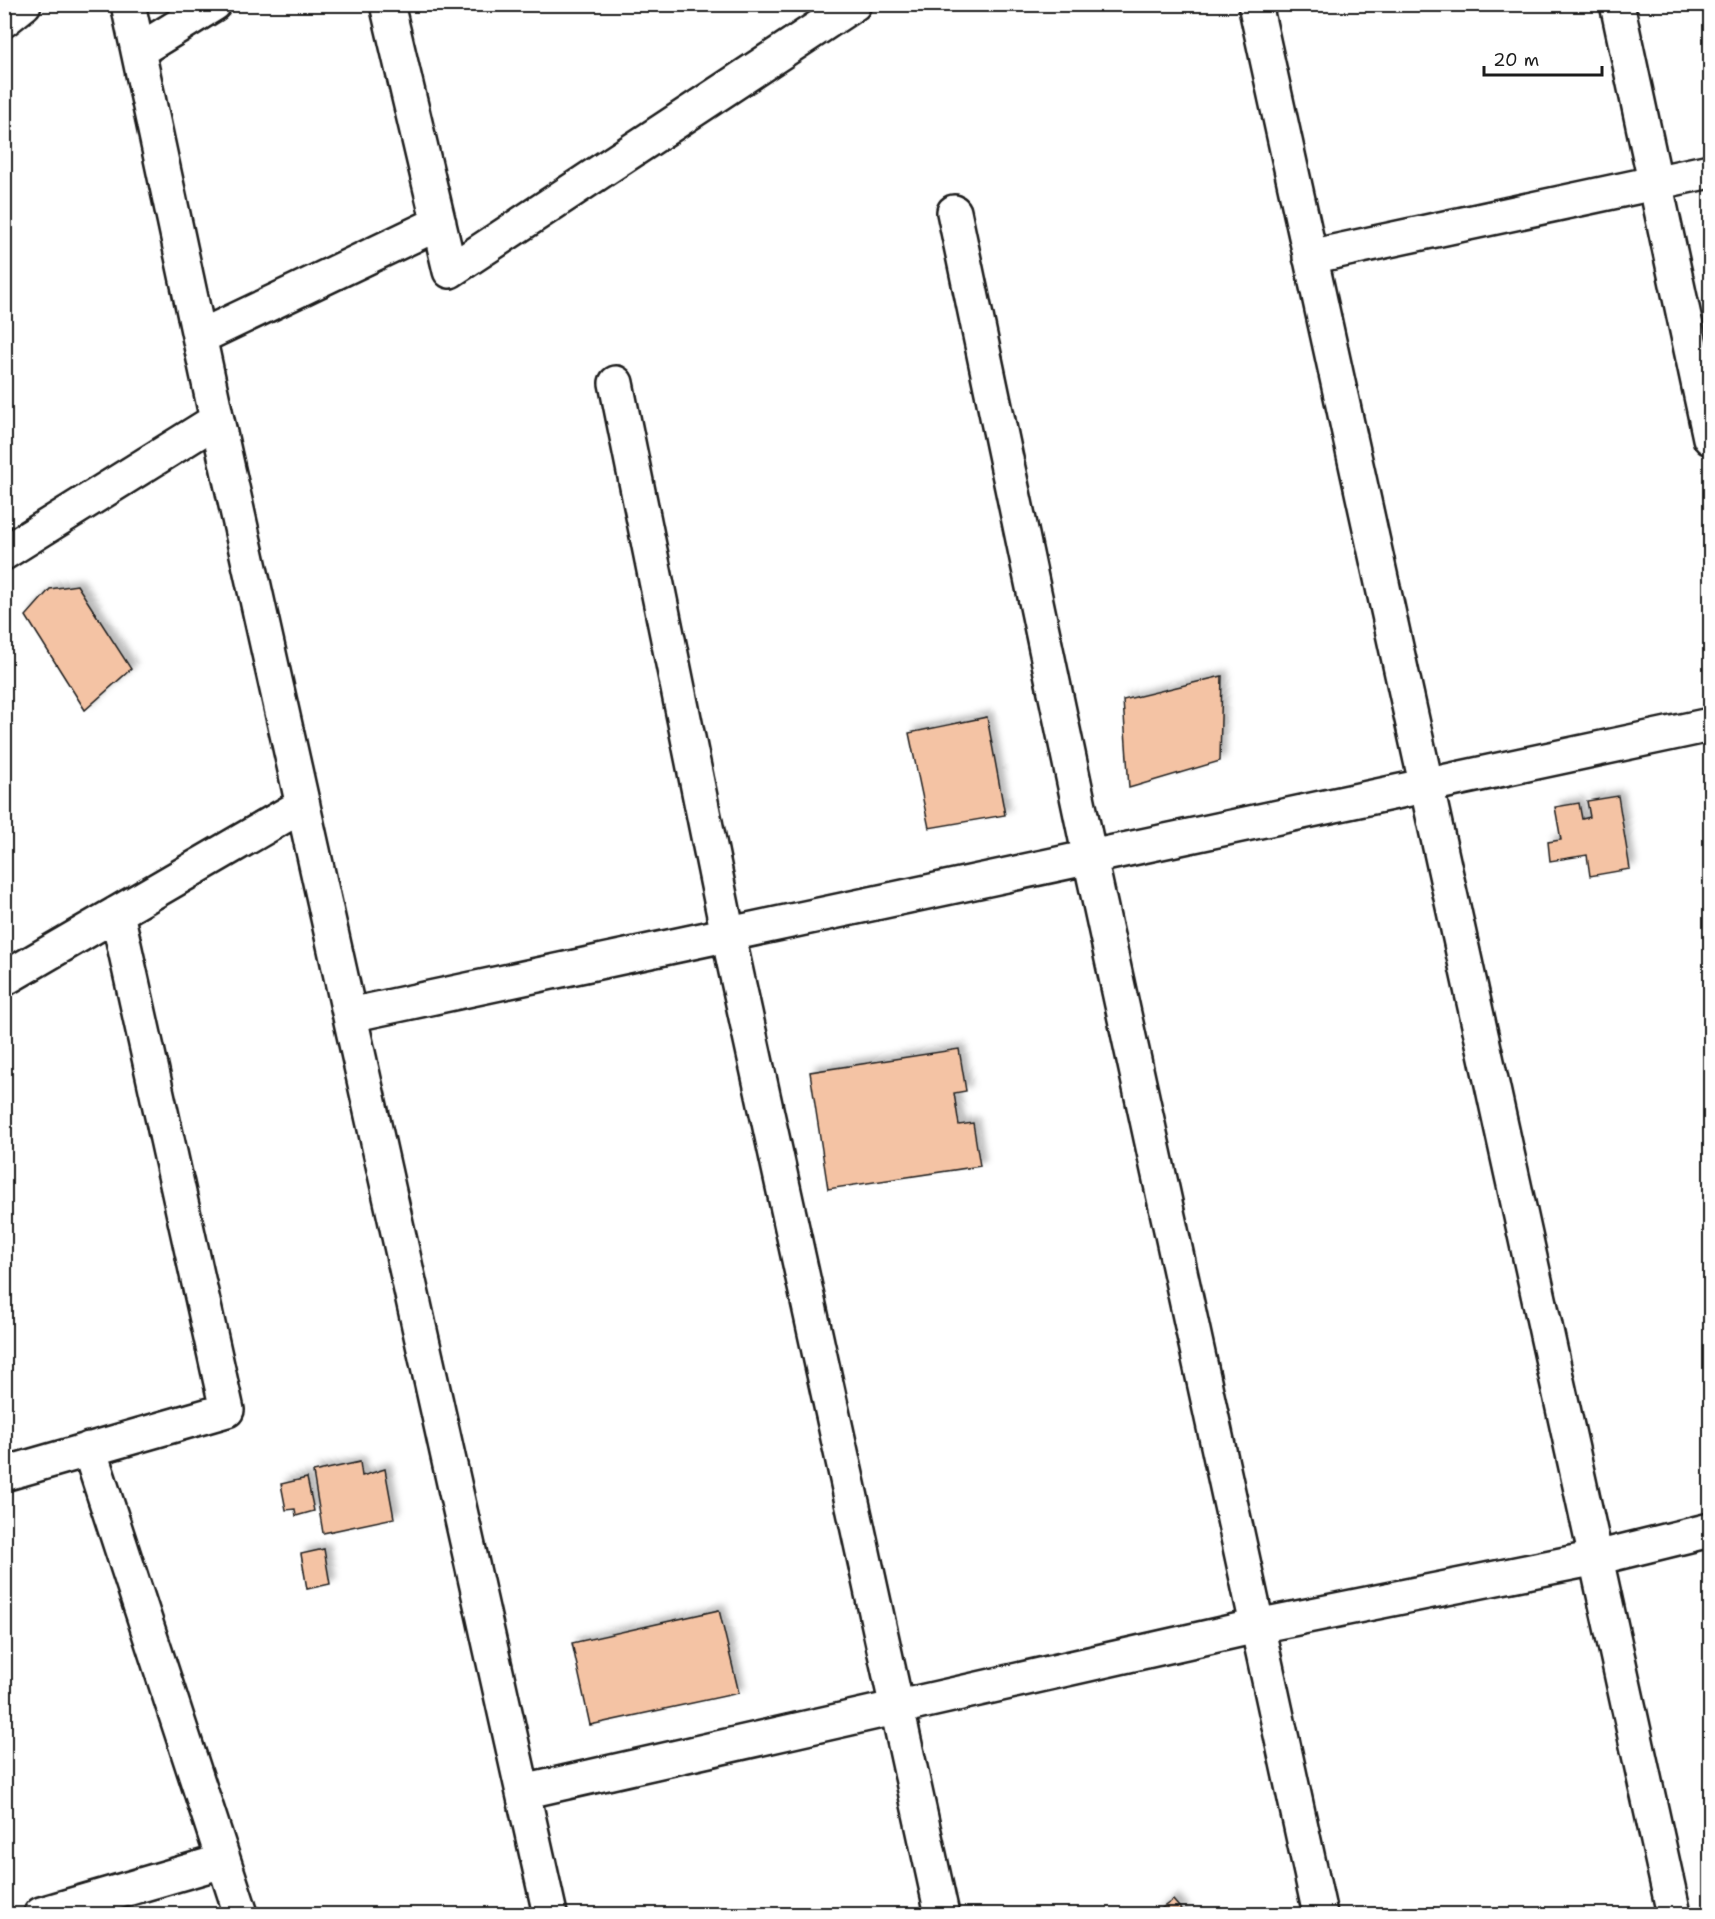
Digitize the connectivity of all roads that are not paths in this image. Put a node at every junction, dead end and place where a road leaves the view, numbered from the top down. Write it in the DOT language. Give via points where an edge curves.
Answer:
graph roads {
  1 [pos="24,4"];
  2 [pos="128,4"];
  3 [pos="214,4"];
  4 [pos="387,4"];
  5 [pos="854,4"];
  6 [pos="1255,4"];
  7 [pos="1617,4"];
  8 [pos="4,20"];
  9 [pos="138,51"];
  10 [pos="1710,171"];
  11 [pos="1656,183"];
  12 [pos="954,212"];
  13 [pos="439,223"];
  14 [pos="1310,257"];
  15 [pos="200,337"];
  16 [pos="616,383"];
  17 [pos="217,420"];
  18 [pos="1710,438"];
  19 [pos="4,553"];
  20 [pos="1710,725"];
  21 [pos="1426,786"];
  22 [pos="303,805"];
  23 [pos="1089,858"];
  24 [pos="117,913"];
  25 [pos="728,935"];
  26 [pos="4,979"];
  27 [pos="350,1015"];
  28 [pos="89,1449"];
  29 [pos="4,1474"];
  30 [pos="1710,1530"];
  31 [pos="1596,1558"];
  32 [pos="1257,1626"];
  33 [pos="897,1708"];
  34 [pos="523,1792"];
  35 [pos="223,1861"];
  36 [pos="41,1914"];
  37 [pos="241,1914"];
  38 [pos="550,1914"];
  39 [pos="942,1914"];
  40 [pos="1320,1914"];
  41 [pos="1674,1914"];
  1 -- 8 [label="street"];
  2 -- 9 [label="street"];
  3 -- 9 [label="street"];
  4 -- 13 [label="street"];
  5 -- 13 [label="street" via="450,271"];
  6 -- 14 [label="street"];
  7 -- 11 [label="street"];
  9 -- 15 [label="street"];
  10 -- 11 [label="street"];
  11 -- 14 [label="street"];
  11 -- 18 [label="street"];
  12 -- 23 [label="street"];
  13 -- 15 [label="street"];
  14 -- 21 [label="street"];
  15 -- 17 [label="street"];
  16 -- 25 [label="street"];
  17 -- 19 [label="street"];
  17 -- 22 [label="street"];
  20 -- 21 [label="street"];
  21 -- 23 [label="street"];
  21 -- 31 [label="street"];
  22 -- 24 [label="street"];
  22 -- 27 [label="street"];
  23 -- 25 [label="street"];
  23 -- 32 [label="street"];
  24 -- 26 [label="street"];
  24 -- 28 [label="street" via="227,1410"];
  25 -- 27 [label="street"];
  25 -- 33 [label="street"];
  27 -- 34 [label="street"];
  28 -- 29 [label="street"];
  28 -- 35 [label="street"];
  30 -- 31 [label="street"];
  31 -- 32 [label="street"];
  31 -- 41 [label="street"];
  32 -- 33 [label="street"];
  32 -- 40 [label="street"];
  33 -- 34 [label="street"];
  33 -- 39 [label="street"];
  34 -- 38 [label="street"];
  35 -- 36 [label="street"];
  35 -- 37 [label="street"];
}
